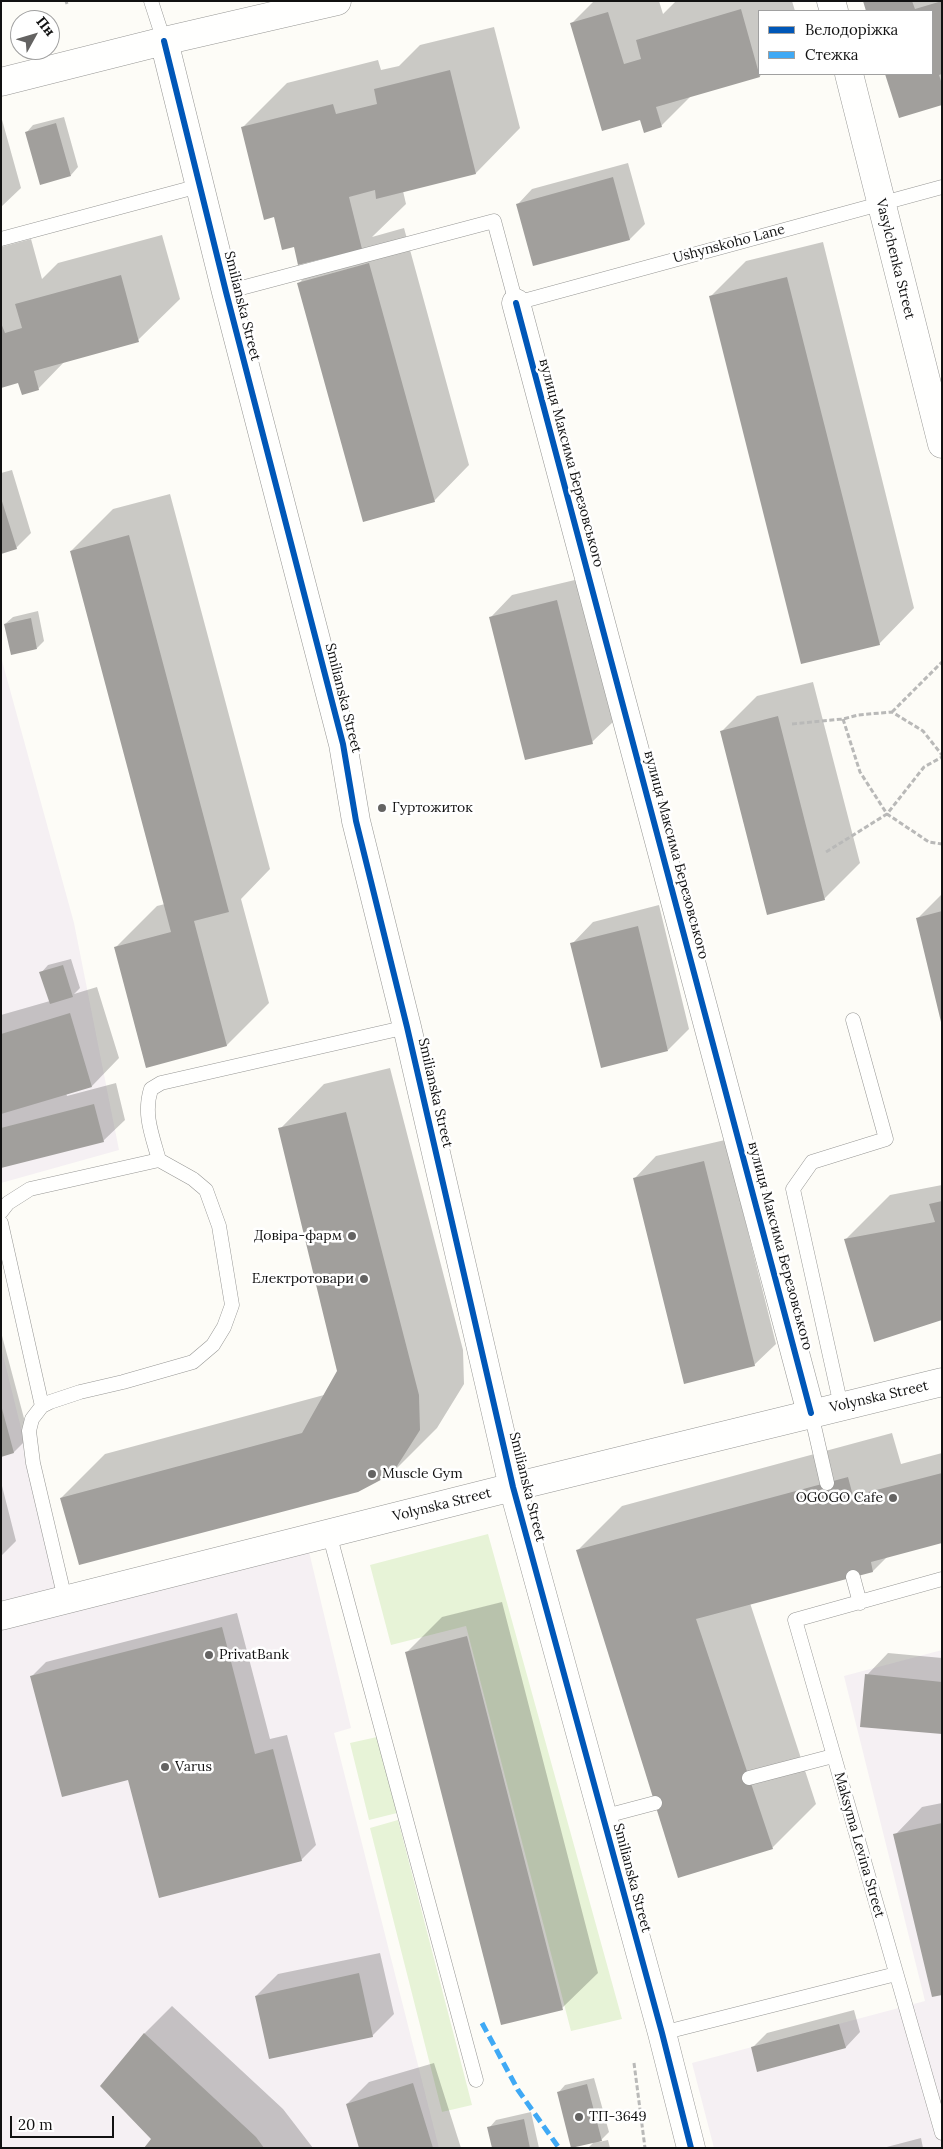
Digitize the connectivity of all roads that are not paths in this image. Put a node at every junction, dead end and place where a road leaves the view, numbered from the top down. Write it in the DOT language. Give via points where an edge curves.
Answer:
graph roads {
  1 [pos="151,1"];
  2 [pos="337,1"];
  3 [pos="164,41"];
  4 [pos="849,75"];
  5 [pos="1,82"];
  6 [pos="199,186"];
  7 [pos="942,187"];
  8 [pos="881,203"];
  9 [pos="1,239"];
  10 [pos="226,292"];
  11 [pos="516,303"];
  12 [pos="942,444"];
  13 [pos="853,1020"];
  14 [pos="407,1027"];
  15 [pos="159,1160"];
  16 [pos="1,1212"];
  17 [pos="1,1223"];
  18 [pos="942,1382"];
  19 [pos="42,1406"];
  20 [pos="841,1406"];
  21 [pos="811,1413"];
  22 [pos="828,1483"];
  23 [pos="513,1487"];
  24 [pos="328,1533"];
  25 [pos="853,1577"];
  26 [pos="942,1579"];
  27 [pos="65,1599"];
  28 [pos="860,1603"];
  29 [pos="1,1616"];
  30 [pos="833,1756"];
  31 [pos="749,1778"];
  32 [pos="655,1803"];
  33 [pos="602,1817"];
  34 [pos="896,1974"];
  35 [pos="662,2033"];
  36 [pos="476,2080"];
  37 [pos="942,2133"];
  38 [pos="691,2148"];
  1 -- 3 [label="lane"];
  2 -- 3 [label="street"];
  3 -- 5 [label="street"];
  3 -- 6 [label="street, Smilianska Street"];
  4 -- 8 [label="street, Vasylchenka Street"];
  6 -- 9 [label="lane"];
  6 -- 10 [label="street, Smilianska Street"];
  7 -- 8 [label="lane, Ushynskoho Lane"];
  8 -- 11 [label="lane, Ushynskoho Lane"];
  8 -- 12 [label="street, Vasylchenka Street"];
  10 -- 11 [label="lane, вулиця Максима Березовського" via="494,221"];
  10 -- 14 [label="street, Smilianska Street" via="343,744 356,821"];
  11 -- 21 [label="street, вулиця Максима Березовського"];
  13 -- 20 [label="lane" via="886,1139 812,1162 793,1189"];
  14 -- 15 [label="lane" via="161,1084 151,1089 147,1119"];
  14 -- 23 [label="street, Smilianska Street"];
  15 -- 16 [label="lane" via="30,1189 8,1202"];
  15 -- 19 [label="lane" via="206,1190 220,1226 230,1282 232,1305 224,1327 213,1345 192,1362 80,1392"];
  17 -- 19 [label="lane"];
  18 -- 20 [label="street, Volynska Street"];
  19 -- 27 [label="lane" via="32,1419 29,1432 33,1463"];
  20 -- 21 [label="street, Volynska Street"];
  21 -- 22 [label="lane"];
  21 -- 23 [label="street, Volynska Street"];
  23 -- 24 [label="street, Volynska Street"];
  23 -- 33 [label="street, Smilianska Street"];
  24 -- 27 [label="street, Volynska Street"];
  24 -- 36 [label="lane"];
  25 -- 28 [label="lane"];
  26 -- 28 [label="lane"];
  27 -- 29 [label="street, Volynska Street"];
  28 -- 30 [label="lane, Maksyma Levina Street" via="794,1620"];
  30 -- 31 [label="lane"];
  30 -- 34 [label="lane, Maksyma Levina Street"];
  32 -- 33 [label="lane"];
  33 -- 35 [label="street, Smilianska Street"];
  34 -- 35 [label="lane"];
  34 -- 37 [label="lane, Maksyma Levina Street"];
  35 -- 38 [label="street, Smilianska Street"];
}
